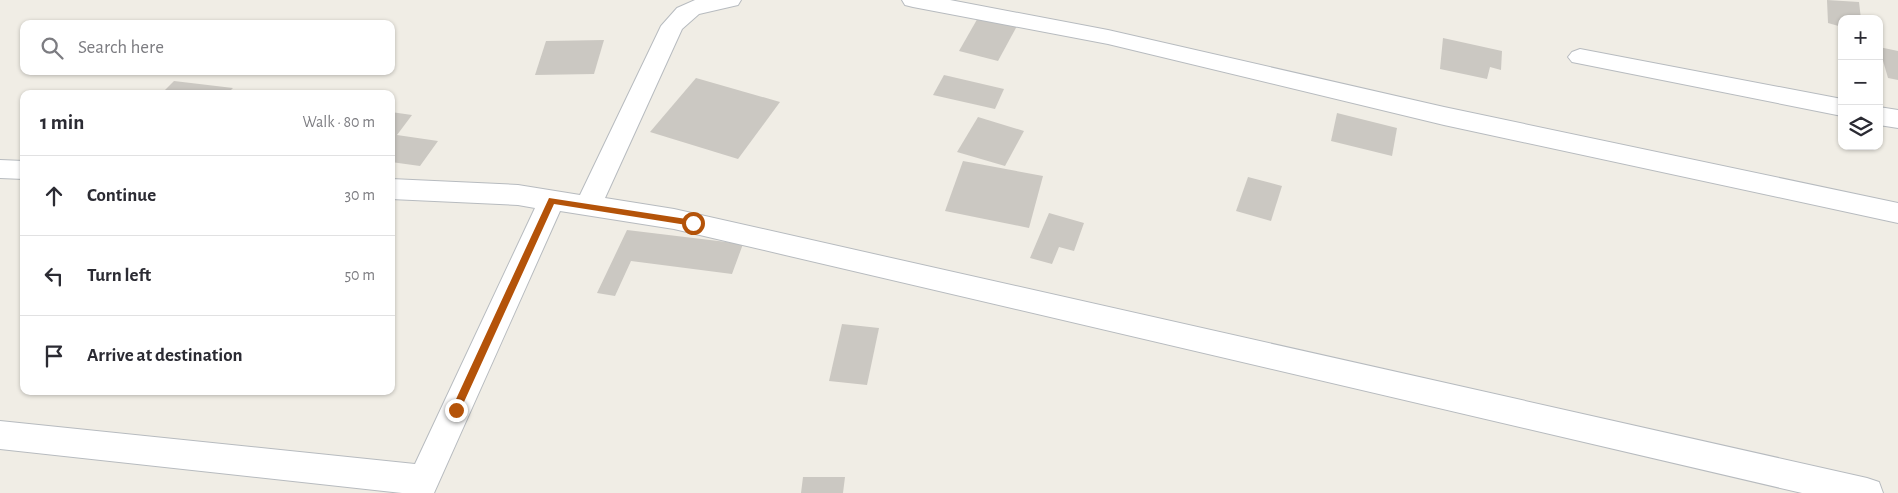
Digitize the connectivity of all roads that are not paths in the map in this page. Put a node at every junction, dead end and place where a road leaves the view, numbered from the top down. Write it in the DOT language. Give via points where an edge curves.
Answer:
graph roads {
  1 [pos="730,0"];
  2 [pos="913,0"];
  3 [pos="1580,57"];
  4 [pos="1838,107"];
  5 [pos="1883,117"];
  6 [pos="1898,119"];
  7 [pos="0,169"];
  8 [pos="20,170"];
  9 [pos="395,189"];
  10 [pos="552,200"];
  11 [pos="588,206"];
  12 [pos="1898,214"];
  13 [pos="0,435"];
  14 [pos="421,487"];
  15 [pos="1867,493"];
  1 -- 11 [label="street" via="690,8 672,26"];
  2 -- 12 [label="street" via="1108,37 1444,116"];
  3 -- 4 [label="street"];
  5 -- 6 [label="street"];
  7 -- 8 [label="street"];
  9 -- 10 [label="street" via="518,195"];
  10 -- 11 [label="street"];
  10 -- 14 [label="street"];
  11 -- 15 [label="street" via="674,219"];
  13 -- 14 [label="street"];
}
